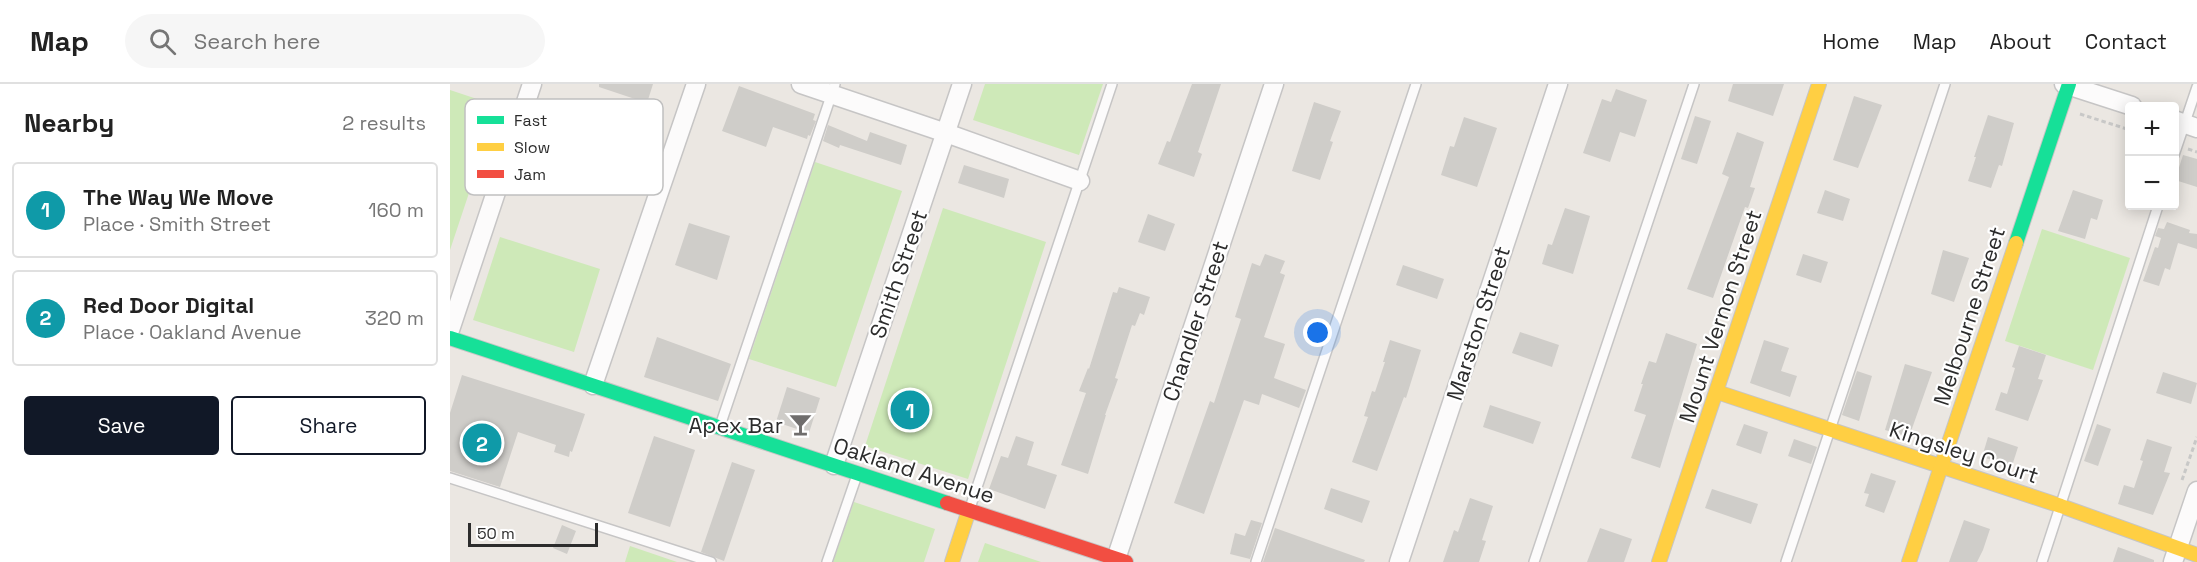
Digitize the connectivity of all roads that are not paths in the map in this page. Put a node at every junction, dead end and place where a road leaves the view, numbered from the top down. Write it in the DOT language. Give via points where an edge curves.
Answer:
graph roads {
  1 [pos="532,84"];
  2 [pos="696,84"];
  3 [pos="801,84"];
  4 [pos="962,84"];
  5 [pos="1112,84"];
  6 [pos="1274,84"];
  7 [pos="1416,84"];
  8 [pos="1558,84"];
  9 [pos="1694,84"];
  10 [pos="1819,84"];
  11 [pos="1945,84"];
  12 [pos="2067,84"];
  13 [pos="2197,87"];
  14 [pos="833,89"];
  15 [pos="527,99"];
  16 [pos="2125,104"];
  17 [pos="2185,124"];
  18 [pos="946,133"];
  19 [pos="2179,143"];
  20 [pos="663,180"];
  21 [pos="1080,182"];
  22 [pos="495,195"];
  23 [pos="658,195"];
  24 [pos="2157,210"];
  25 [pos="450,330"];
  26 [pos="450,338"];
  27 [pos="593,385"];
  28 [pos="1717,392"];
  29 [pos="719,427"];
  30 [pos="1830,430"];
  31 [pos="834,465"];
  32 [pos="1941,466"];
  33 [pos="858,473"];
  34 [pos="450,478"];
  35 [pos="2197,490"];
  36 [pos="2061,507"];
  37 [pos="969,510"];
  38 [pos="2175,555"];
  39 [pos="2197,555"];
  40 [pos="1121,560"];
  41 [pos="711,562"];
  42 [pos="827,562"];
  43 [pos="952,562"];
  44 [pos="1256,562"];
  45 [pos="1399,562"];
  46 [pos="1534,562"];
  47 [pos="1659,562"];
  48 [pos="1786,562"];
  49 [pos="1909,562"];
  50 [pos="2042,562"];
  1 -- 15 [label="street"];
  2 -- 20 [label="street"];
  3 -- 14 [label="street"];
  4 -- 18 [label="street, Smith Street"];
  5 -- 21 [label="lane"];
  6 -- 40 [label="street, Chandler Street"];
  7 -- 44 [label="lane"];
  8 -- 45 [label="street, Marston Street"];
  9 -- 46 [label="lane"];
  10 -- 28 [label="street, Mount Vernon Street"];
  11 -- 30 [label="lane"];
  12 -- 16 [label="street"];
  12 -- 32 [label="street, Melbourne Street"];
  13 -- 17 [label="lane"];
  14 -- 18 [label="street"];
  14 -- 29 [label="lane"];
  17 -- 19 [label="lane"];
  18 -- 21 [label="street"];
  18 -- 31 [label="street, Smith Street"];
  21 -- 37 [label="lane"];
  22 -- 25 [label="street"];
  23 -- 27 [label="street"];
  24 -- 36 [label="lane"];
  26 -- 27 [label="street, Oakland Avenue"];
  27 -- 29 [label="street, Oakland Avenue"];
  28 -- 30 [label="street, Kingsley Court"];
  28 -- 47 [label="street, Mount Vernon Street"];
  29 -- 31 [label="street, Oakland Avenue"];
  30 -- 32 [label="street, Kingsley Court"];
  30 -- 48 [label="lane"];
  31 -- 33 [label="street, Oakland Avenue"];
  32 -- 36 [label="street, Kingsley Court"];
  32 -- 49 [label="street, Melbourne Street"];
  33 -- 37 [label="street, Oakland Avenue"];
  33 -- 42 [label="lane"];
  34 -- 41 [label="lane"];
  35 -- 38 [label="street"];
  36 -- 38 [label="street, Kingsley Court"];
  36 -- 50 [label="lane"];
  37 -- 40 [label="street, Oakland Avenue" via="1082,551"];
  37 -- 43 [label="street"];
  38 -- 39 [label="street, Kingsley Court"];
}
